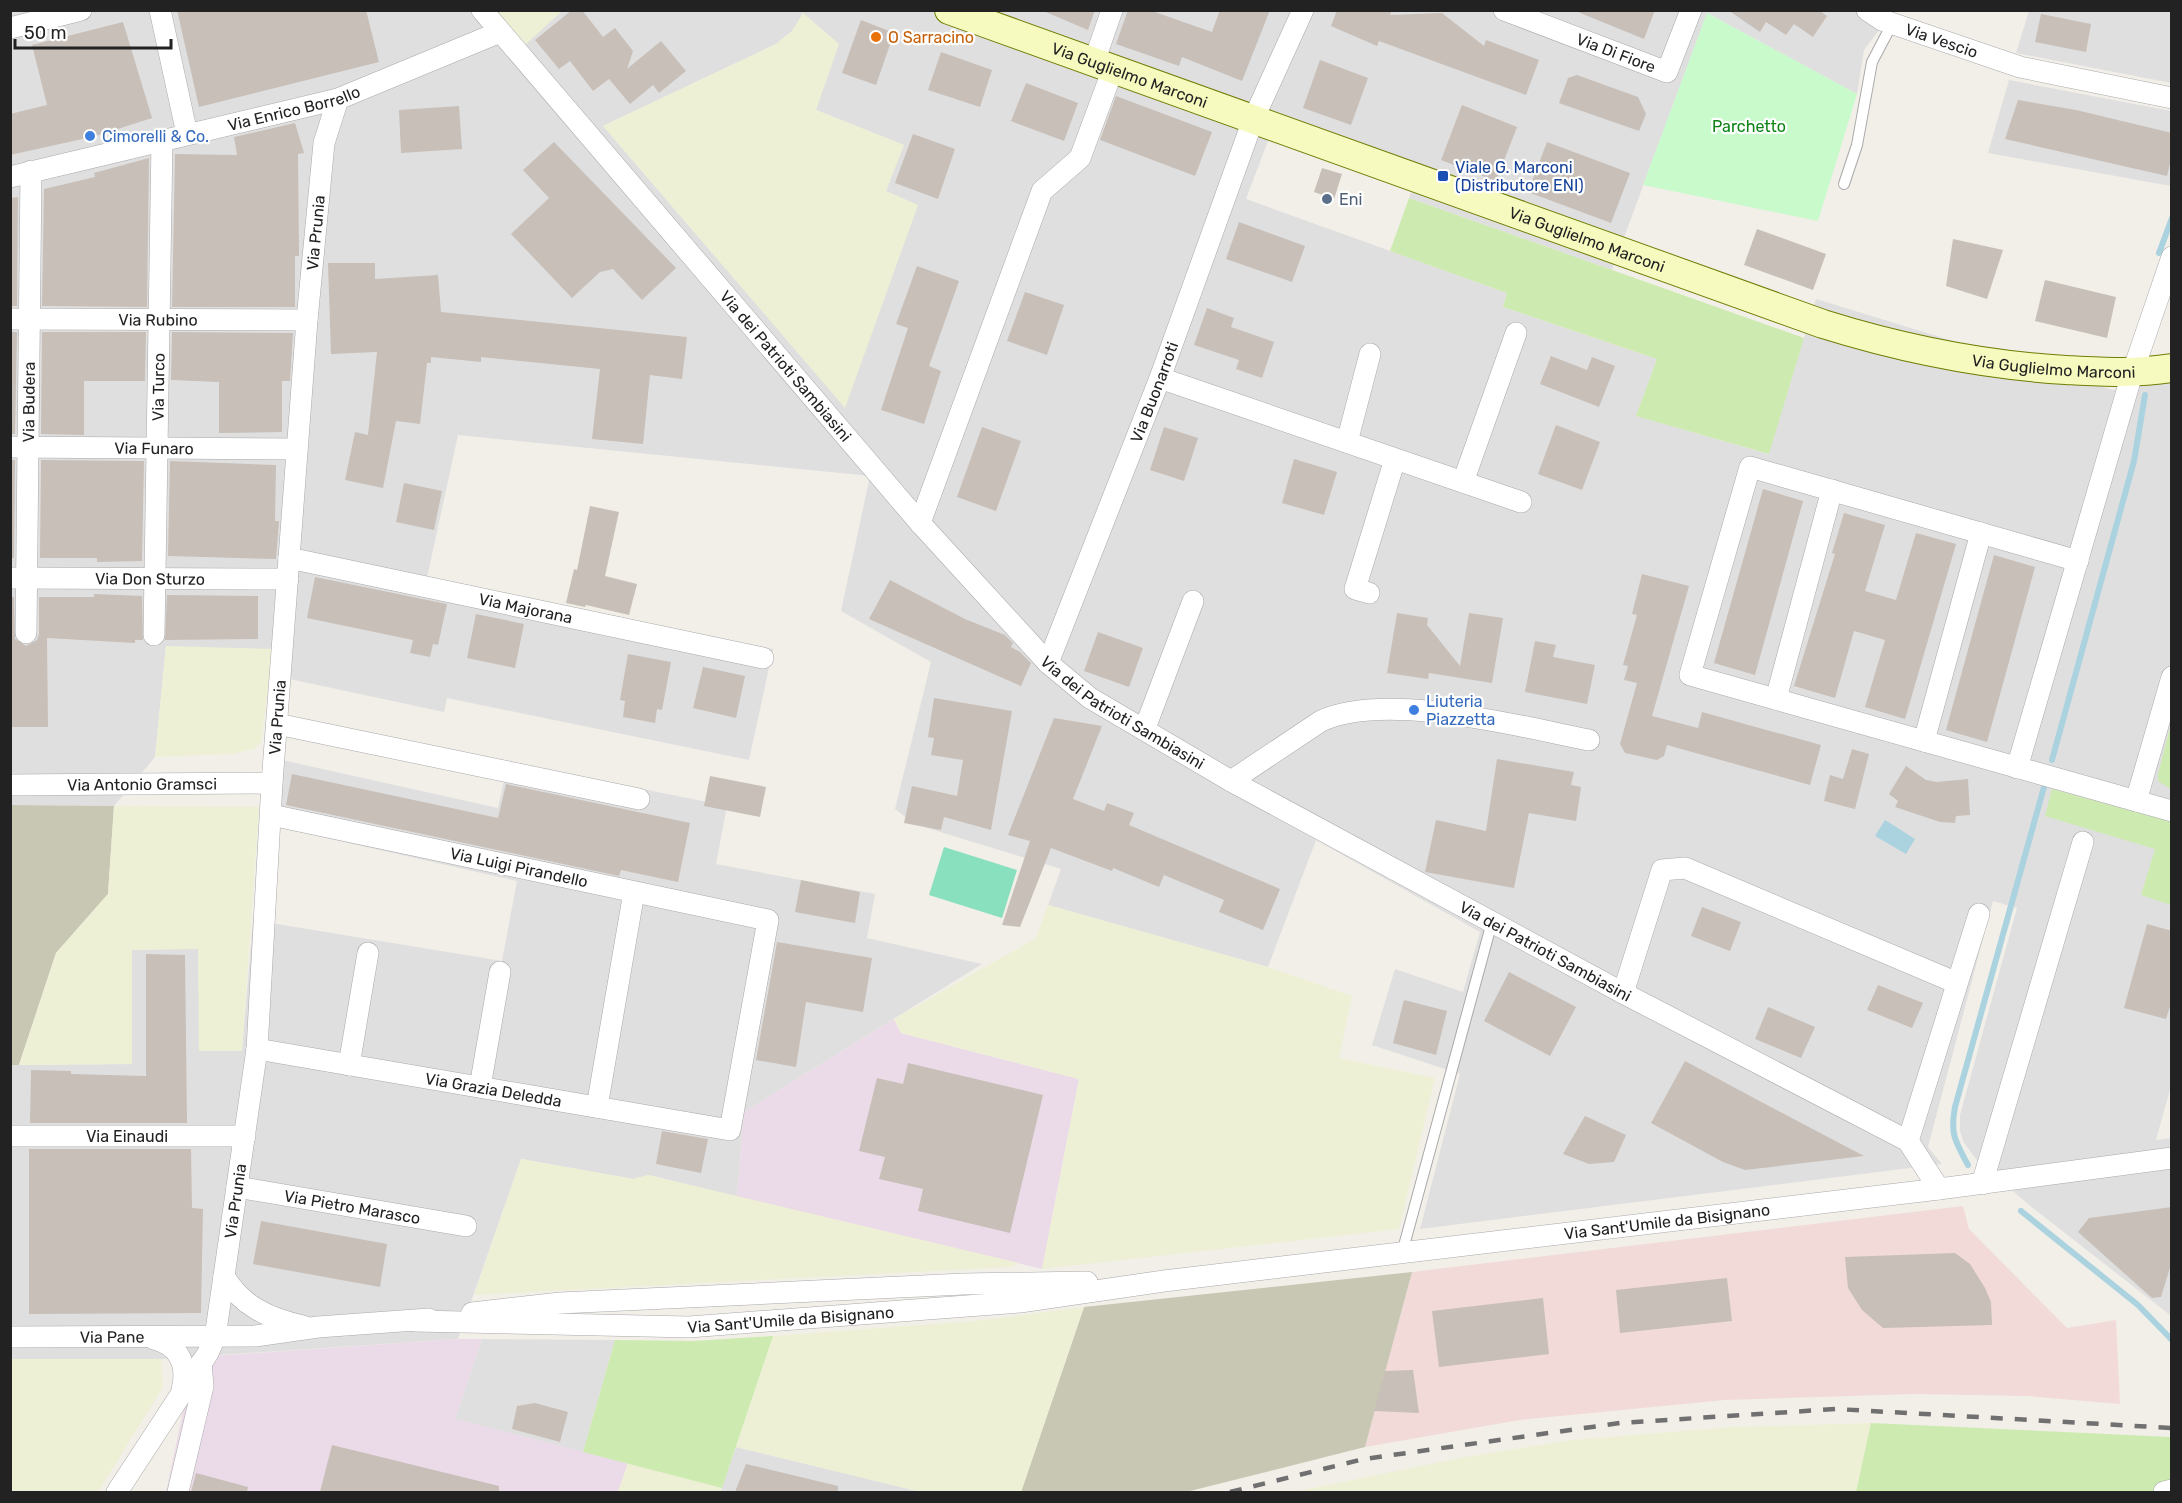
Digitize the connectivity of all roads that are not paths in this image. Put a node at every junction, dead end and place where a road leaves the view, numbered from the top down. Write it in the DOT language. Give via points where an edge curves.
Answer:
graph roads {
  1 [pos="81,10"];
  2 [pos="160,10"];
  3 [pos="482,10"];
  4 [pos="949,10"];
  5 [pos="1112,10"];
  6 [pos="1303,10"];
  7 [pos="1504,10"];
  8 [pos="1691,10"];
  9 [pos="1866,10"];
  10 [pos="15,22"];
  11 [pos="1892,24"];
  12 [pos="500,32"];
  13 [pos="1104,66"];
  14 [pos="2172,98"];
  15 [pos="338,99"];
  16 [pos="1253,120"];
  17 [pos="187,134"];
  18 [pos="162,140"];
  19 [pos="31,171"];
  20 [pos="10,177"];
  21 [pos="1844,184"];
  22 [pos="2172,257"];
  23 [pos="20,319"];
  24 [pos="159,320"];
  25 [pos="307,320"];
  26 [pos="1516,333"];
  27 [pos="1370,354"];
  28 [pos="2172,368"];
  29 [pos="2132,374"];
  30 [pos="1160,378"];
  31 [pos="1347,442"];
  32 [pos="19,447"];
  33 [pos="157,448"];
  34 [pos="297,449"];
  35 [pos="1395,459"];
  36 [pos="1463,482"];
  37 [pos="1832,490"];
  38 [pos="1521,502"];
  39 [pos="920,523"];
  40 [pos="1981,533"];
  41 [pos="2078,561"];
  42 [pos="288,569"];
  43 [pos="19,578"];
  44 [pos="155,579"];
  45 [pos="1369,593"];
  46 [pos="1193,601"];
  47 [pos="26,633"];
  48 [pos="154,634"];
  49 [pos="763,658"];
  50 [pos="1048,663"];
  51 [pos="2172,677"];
  52 [pos="1776,699"];
  53 [pos="277,724"];
  54 [pos="1145,728"];
  55 [pos="1588,740"];
  56 [pos="1924,741"];
  57 [pos="2017,768"];
  58 [pos="1231,781"];
  59 [pos="272,783"];
  60 [pos="10,785"];
  61 [pos="639,799"];
  62 [pos="2136,801"];
  63 [pos="2172,811"];
  64 [pos="271,815"];
  65 [pos="2083,842"];
  66 [pos="634,892"];
  67 [pos="1978,914"];
  68 [pos="1492,922"];
  69 [pos="368,953"];
  70 [pos="500,972"];
  71 [pos="1957,982"];
  72 [pos="1623,993"];
  73 [pos="257,1049"];
  74 [pos="349,1065"];
  75 [pos="480,1087"];
  76 [pos="597,1107"];
  77 [pos="730,1130"];
  78 [pos="10,1136"];
  79 [pos="245,1136"];
  80 [pos="1908,1141"];
  81 [pos="2172,1158"];
  82 [pos="1982,1184"];
  83 [pos="237,1187"];
  84 [pos="1939,1189"];
  85 [pos="466,1226"];
  86 [pos="1402,1252"];
  87 [pos="224,1276"];
  88 [pos="1164,1281"];
  89 [pos="415,1321"];
  90 [pos="318,1327"];
  91 [pos="10,1336"];
  92 [pos="144,1337"];
  93 [pos="214,1337"];
  94 [pos="201,1363"];
  95 [pos="179,1395"];
  96 [pos="2172,1490"];
  97 [pos="117,1492"];
  98 [pos="178,1492"];
  99 [pos="2164,1492"];
  1 -- 10 [label="street"];
  2 -- 17 [label="street"];
  3 -- 12 [label="street, Via dei Patrioti Sambiasini"];
  4 -- 13 [label="main road, Via Guglielmo Marconi"];
  5 -- 13 [label="street"];
  6 -- 16 [label="street, Via Buonarroti"];
  7 -- 8 [label="street, Via Di Fiore" via="1667,72"];
  9 -- 11 [label="street, Via Vescio"];
  11 -- 14 [label="street, Via Vescio" via="2020,67"];
  11 -- 21 [label="lane" via="1872,62 1857,145"];
  12 -- 15 [label="street, Via Enrico Borrello"];
  12 -- 39 [label="street, Via dei Patrioti Sambiasini"];
  13 -- 16 [label="main road, Via Guglielmo Marconi"];
  13 -- 39 [label="street" via="1080,158 1042,191"];
  15 -- 17 [label="street, Via Enrico Borrello"];
  15 -- 25 [label="street, Via Prunia" via="324,143"];
  16 -- 29 [label="main road, Via Guglielmo Marconi" via="1886,344 2021,367"];
  16 -- 30 [label="street, Via Buonarroti"];
  17 -- 18 [label="street, Via Enrico Borrello"];
  18 -- 19 [label="street, Via Enrico Borrello"];
  18 -- 24 [label="street, Via Turco"];
  19 -- 20 [label="street, Via Enrico Borrello"];
  19 -- 23 [label="street, Via Budera"];
  22 -- 29 [label="street"];
  23 -- 24 [label="street, Via Rubino"];
  23 -- 32 [label="street, Via Budera"];
  24 -- 25 [label="street, Via Rubino"];
  24 -- 33 [label="street, Via Turco"];
  25 -- 34 [label="street, Via Prunia"];
  26 -- 36 [label="street"];
  27 -- 31 [label="street"];
  28 -- 29 [label="main road, Via Guglielmo Marconi"];
  29 -- 41 [label="street"];
  30 -- 31 [label="street"];
  30 -- 50 [label="street, Via Buonarroti"];
  31 -- 35 [label="street"];
  32 -- 33 [label="street, Via Funaro"];
  32 -- 43 [label="street, Via Budera"];
  33 -- 34 [label="street, Via Funaro"];
  33 -- 44 [label="street, Via Turco"];
  34 -- 42 [label="street, Via Prunia"];
  35 -- 36 [label="street"];
  35 -- 45 [label="street" via="1355,589"];
  36 -- 38 [label="street"];
  37 -- 40 [label="street"];
  37 -- 52 [label="street"];
  37 -- 52 [label="street" via="1750,466 1690,675"];
  39 -- 50 [label="street, Via dei Patrioti Sambiasini"];
  40 -- 41 [label="street"];
  40 -- 56 [label="street"];
  41 -- 57 [label="street"];
  42 -- 44 [label="street, Via Don Sturzo"];
  42 -- 49 [label="street, Via Majorana"];
  42 -- 53 [label="street, Via Prunia"];
  43 -- 44 [label="street, Via Don Sturzo"];
  43 -- 47 [label="street, Via Budera"];
  44 -- 48 [label="street, Via Turco"];
  46 -- 54 [label="street"];
  50 -- 54 [label="street, Via dei Patrioti Sambiasini" via="1090,698"];
  51 -- 62 [label="street"];
  52 -- 56 [label="street"];
  53 -- 59 [label="street, Via Prunia"];
  53 -- 61 [label="street"];
  54 -- 58 [label="street, Via dei Patrioti Sambiasini"];
  55 -- 58 [label="street" via="1451,714 1357,709 1321,721"];
  56 -- 57 [label="street"];
  57 -- 62 [label="street"];
  58 -- 68 [label="street, Via dei Patrioti Sambiasini"];
  59 -- 60 [label="street, Via Antonio Gramsci"];
  59 -- 64 [label="street, Via Prunia"];
  62 -- 63 [label="street"];
  64 -- 66 [label="street, Via Luigi Pirandello"];
  64 -- 73 [label="street, Via Prunia"];
  65 -- 82 [label="street"];
  66 -- 76 [label="street"];
  66 -- 77 [label="street, Via Luigi Pirandello" via="768,920"];
  67 -- 71 [label="street"];
  68 -- 72 [label="street, Via dei Patrioti Sambiasini"];
  68 -- 86 [label="lane"];
  69 -- 74 [label="street"];
  70 -- 75 [label="street"];
  71 -- 72 [label="street" via="1685,868 1662,870"];
  71 -- 80 [label="street"];
  72 -- 80 [label="street, Via dei Patrioti Sambiasini"];
  73 -- 74 [label="street, Via Grazia Deledda"];
  73 -- 79 [label="street, Via Prunia"];
  74 -- 75 [label="street, Via Grazia Deledda"];
  75 -- 76 [label="street, Via Grazia Deledda"];
  76 -- 77 [label="street, Via Grazia Deledda"];
  78 -- 79 [label="street, Via Einaudi"];
  79 -- 83 [label="street, Via Prunia"];
  80 -- 84 [label="street, Via dei Patrioti Sambiasini"];
  81 -- 82 [label="street, Via Sant'Umile da Bisignano"];
  82 -- 84 [label="street, Via Sant'Umile da Bisignano"];
  83 -- 85 [label="street, Via Pietro Marasco"];
  83 -- 87 [label="street, Via Prunia"];
  84 -- 86 [label="street, Via Sant'Umile da Bisignano"];
  86 -- 88 [label="street, Via Sant'Umile da Bisignano"];
  87 -- 90 [label="street" via="238,1296 270,1317"];
  87 -- 93 [label="street, Via Prunia"];
  88 -- 89 [label="street, Via Sant'Umile da Bisignano" via="964,1284 560,1303"];
  88 -- 89 [label="street, Via Sant'Umile da Bisignano" via="1020,1302 689,1327"];
  89 -- 90 [label="street, Via Sant'Umile da Bisignano"];
  90 -- 93 [label="street, Via Pane"];
  91 -- 92 [label="street, Via Pane"];
  92 -- 93 [label="street, Via Pane"];
  92 -- 95 [label="street" via="165,1342 178,1352 185,1370"];
  93 -- 94 [label="street, Via Prunia"];
  94 -- 95 [label="street, Via Prunia"];
  94 -- 98 [label="street" via="203,1386"];
  95 -- 97 [label="street, Via Prunia"];
  96 -- 99 [label="street"];
}
